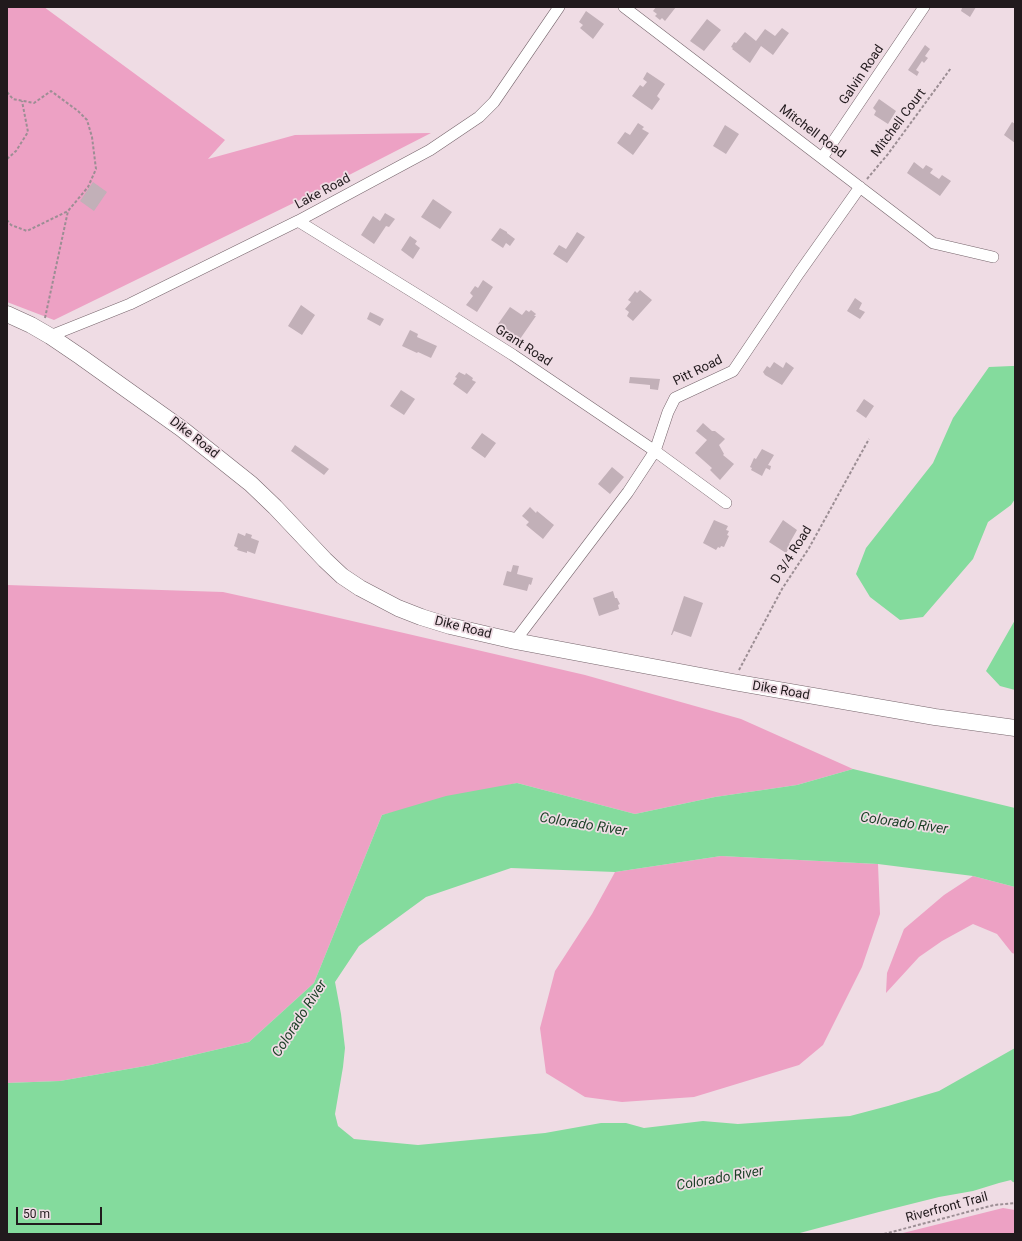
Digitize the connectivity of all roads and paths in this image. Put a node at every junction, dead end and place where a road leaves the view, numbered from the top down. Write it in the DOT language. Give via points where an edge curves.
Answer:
graph roads {
  1 [pos="559,7"];
  2 [pos="624,7"];
  3 [pos="924,7"];
  4 [pos="951,68"];
  5 [pos="7,92"];
  6 [pos="22,101"];
  7 [pos="822,158"];
  8 [pos="7,159"];
  9 [pos="860,187"];
  10 [pos="68,212"];
  11 [pos="7,220"];
  12 [pos="298,221"];
  13 [pos="993,257"];
  14 [pos="7,314"];
  15 [pos="46,334"];
  16 [pos="869,439"];
  17 [pos="655,451"];
  18 [pos="726,503"];
  19 [pos="515,641"];
  20 [pos="733,682"];
  21 [pos="1015,728"];
  22 [pos="1015,1204"];
  23 [pos="884,1234"];
  1 -- 12 [label="street, Lake Road" via="494,102 479,117 430,150"];
  2 -- 7 [label="street, Mitchell Road"];
  3 -- 7 [label="street, Galvin Road"];
  4 -- 9 [label="path, Mitchell Court" via="888,154"];
  5 -- 6 [label="path" via="13,99"];
  6 -- 8 [label="path" via="28,132 16,151"];
  6 -- 10 [label="path" via="34,103 51,91 78,110 87,120 96,169 88,187"];
  7 -- 9 [label="street, Mitchell Road"];
  9 -- 13 [label="street, Mitchell Road" via="933,243"];
  9 -- 17 [label="street, Pitt Road" via="733,371 675,398"];
  10 -- 11 [label="path" via="27,230 11,225"];
  10 -- 15 [label="path"];
  12 -- 15 [label="street, Lake Road" via="130,304"];
  12 -- 17 [label="street, Grant Road" via="506,351"];
  14 -- 15 [label="street, Dike Road"];
  15 -- 19 [label="street, Dike Road" via="182,429 233,469 275,507 342,576 360,588 391,605 421,617"];
  16 -- 20 [label="path, D 3/4 Road" via="809,548 782,589"];
  17 -- 18 [label="street, Grant Road"];
  17 -- 19 [label="street, Pitt Road" via="628,492"];
  19 -- 20 [label="street, Dike Road"];
  20 -- 21 [label="street, Dike Road" via="935,717"];
  22 -- 23 [label="path, Riverfront Trail" via="994,1205"];
}
